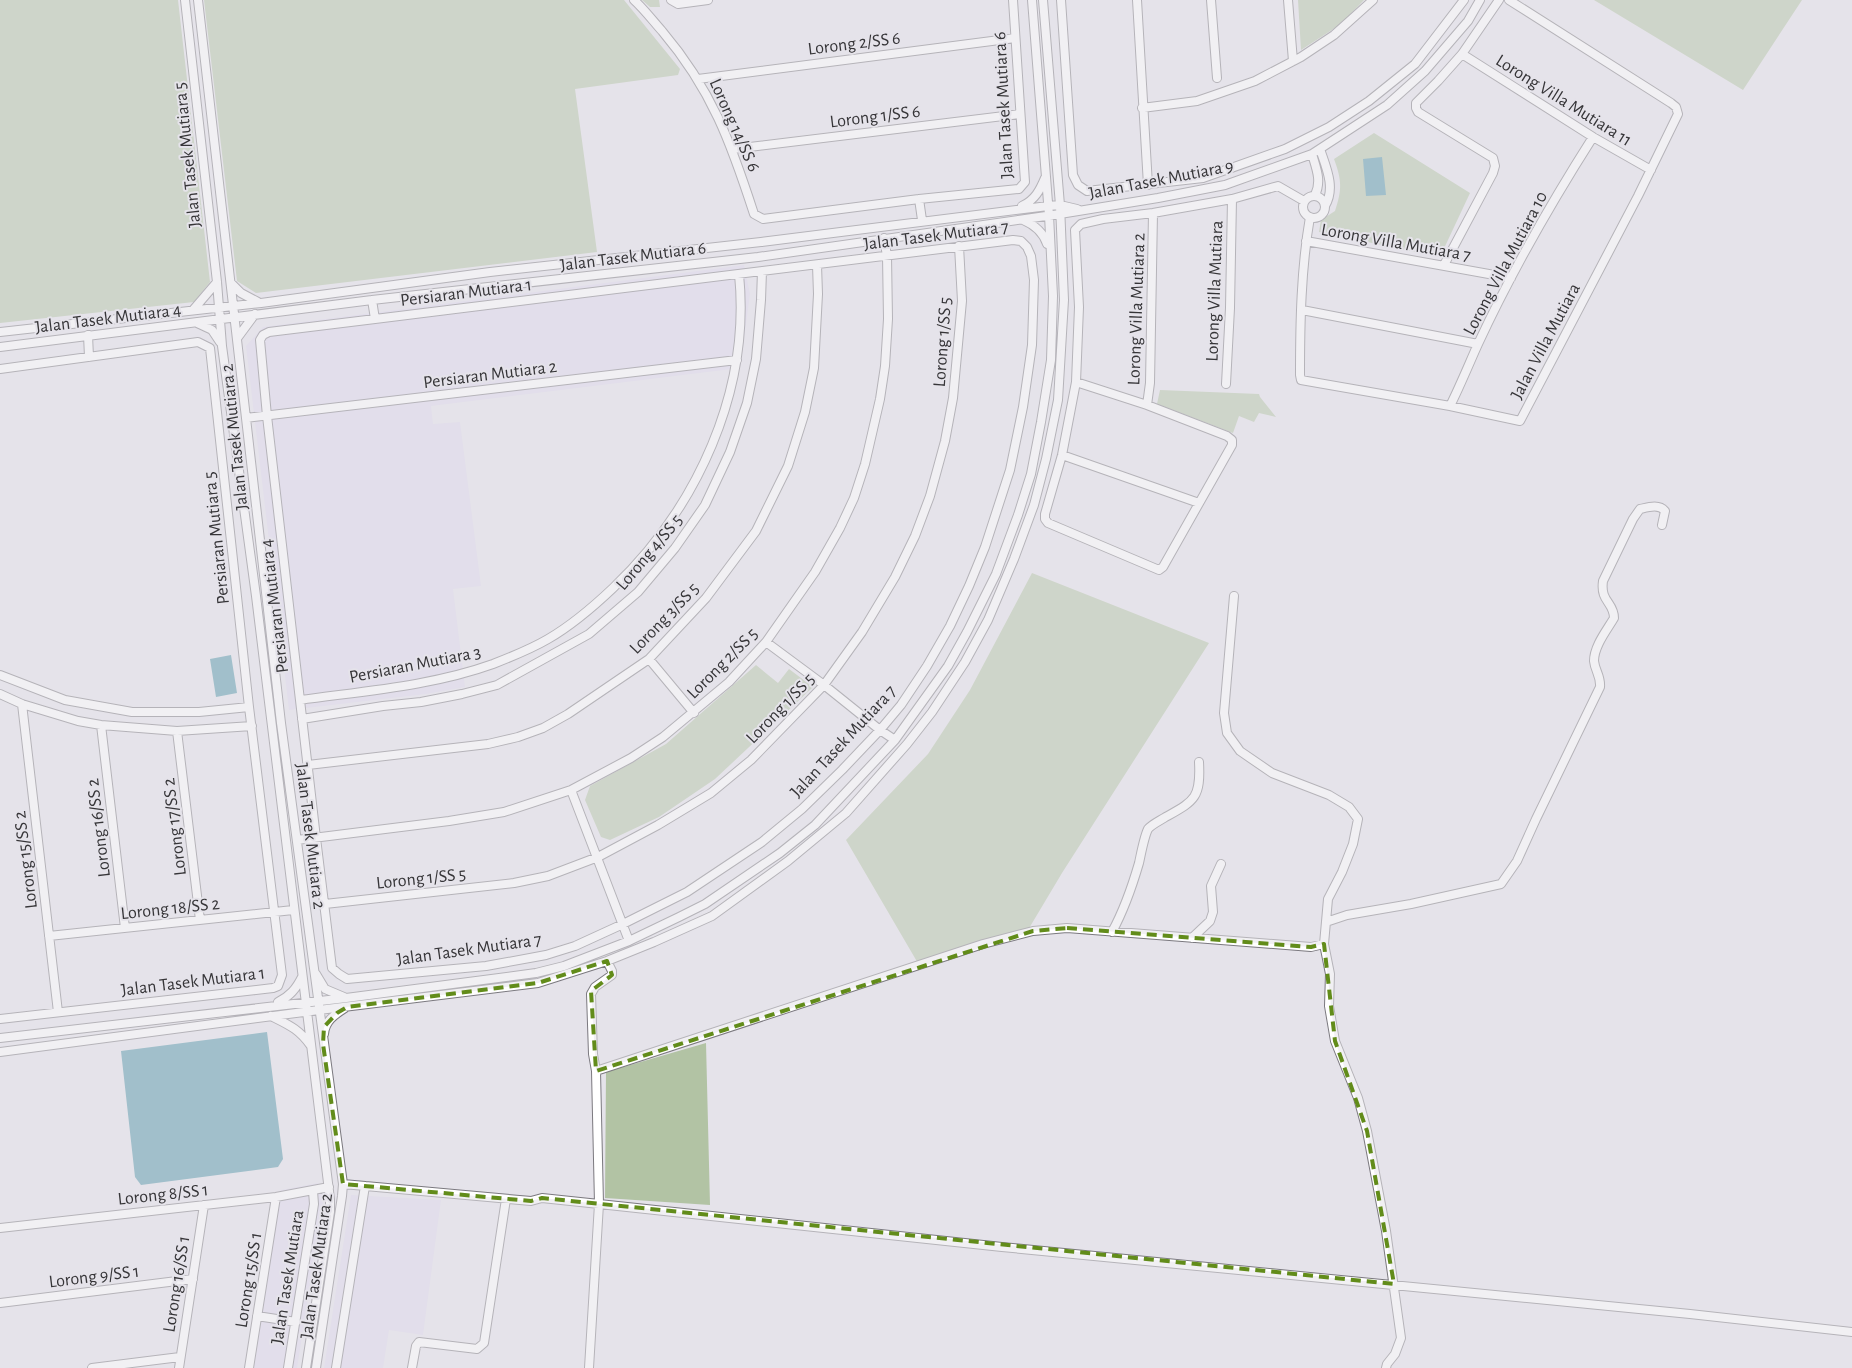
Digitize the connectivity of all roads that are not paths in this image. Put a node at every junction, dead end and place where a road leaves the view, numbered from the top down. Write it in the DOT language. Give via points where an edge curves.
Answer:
graph roads {
  1 [pos="185,0"];
  2 [pos="198,0"];
  3 [pos="634,0"];
  4 [pos="708,0"];
  5 [pos="1013,0"];
  6 [pos="1032,0"];
  7 [pos="1043,0"];
  8 [pos="1061,0"];
  9 [pos="1137,0"];
  10 [pos="1211,0"];
  11 [pos="1288,0"];
  12 [pos="1373,0"];
  13 [pos="1464,0"];
  14 [pos="1480,0"];
  15 [pos="1499,0"];
  16 [pos="1509,0"];
  17 [pos="675,2"];
  18 [pos="199,15"];
  19 [pos="187,18"];
  20 [pos="1015,38"];
  21 [pos="1462,54"];
  22 [pos="1293,61"];
  23 [pos="698,78"];
  24 [pos="1217,78"];
  25 [pos="1142,108"];
  26 [pos="1020,114"];
  27 [pos="1593,137"];
  28 [pos="732,149"];
  29 [pos="1320,149"];
  30 [pos="1312,154"];
  31 [pos="1651,170"];
  32 [pos="1046,176"];
  33 [pos="1148,185"];
  34 [pos="1058,189"];
  35 [pos="1315,195"];
  36 [pos="919,199"];
  37 [pos="1232,199"];
  38 [pos="1304,202"];
  39 [pos="1060,205"];
  40 [pos="1048,206"];
  41 [pos="1325,206"];
  42 [pos="1076,209"];
  43 [pos="1016,210"];
  44 [pos="1060,214"];
  45 [pos="1154,214"];
  46 [pos="1049,215"];
  47 [pos="1310,218"];
  48 [pos="762,219"];
  49 [pos="1022,219"];
  50 [pos="922,220"];
  51 [pos="1061,233"];
  52 [pos="884,238"];
  53 [pos="1306,241"];
  54 [pos="959,246"];
  55 [pos="1050,253"];
  56 [pos="887,256"];
  57 [pos="817,265"];
  58 [pos="1444,265"];
  59 [pos="762,271"];
  60 [pos="490,272"];
  61 [pos="612,273"];
  62 [pos="739,274"];
  63 [pos="1511,278"];
  64 [pos="217,282"];
  65 [pos="231,283"];
  66 [pos="491,287"];
  67 [pos="614,290"];
  68 [pos="372,300"];
  69 [pos="260,303"];
  70 [pos="234,306"];
  71 [pos="219,308"];
  72 [pos="193,310"];
  73 [pos="1302,310"];
  74 [pos="256,314"];
  75 [pos="235,317"];
  76 [pos="220,319"];
  77 [pos="375,319"];
  78 [pos="196,322"];
  79 [pos="0,332"];
  80 [pos="88,335"];
  81 [pos="238,337"];
  82 [pos="260,340"];
  83 [pos="1478,344"];
  84 [pos="222,346"];
  85 [pos="0,347"];
  86 [pos="89,357"];
  87 [pos="737,360"];
  88 [pos="0,369"];
  89 [pos="1076,382"];
  90 [pos="1226,384"];
  91 [pos="1147,406"];
  92 [pos="1450,406"];
  93 [pos="267,416"];
  94 [pos="246,418"];
  95 [pos="1062,455"];
  96 [pos="241,483"];
  97 [pos="226,486"];
  98 [pos="1199,503"];
  99 [pos="1662,525"];
  100 [pos="266,595"];
  101 [pos="256,596"];
  102 [pos="1234,596"];
  103 [pos="766,642"];
  104 [pos="649,658"];
  105 [pos="0,675"];
  106 [pos="824,684"];
  107 [pos="0,694"];
  108 [pos="300,700"];
  109 [pos="22,704"];
  110 [pos="249,707"];
  111 [pos="694,712"];
  112 [pos="302,719"];
  113 [pos="101,725"];
  114 [pos="252,726"];
  115 [pos="880,730"];
  116 [pos="177,731"];
  117 [pos="895,740"];
  118 [pos="1199,762"];
  119 [pos="308,765"];
  120 [pos="571,790"];
  121 [pos="316,838"];
  122 [pos="297,840"];
  123 [pos="598,857"];
  124 [pos="1220,864"];
  125 [pos="325,904"];
  126 [pos="294,910"];
  127 [pos="274,912"];
  128 [pos="200,920"];
  129 [pos="1326,922"];
  130 [pos="623,924"];
  131 [pos="125,928"];
  132 [pos="1112,932"];
  133 [pos="49,936"];
  134 [pos="1192,938"];
  135 [pos="629,941"];
  136 [pos="1324,944"];
  137 [pos="606,961"];
  138 [pos="313,968"];
  139 [pos="302,975"];
  140 [pos="346,998"];
  141 [pos="318,1000"];
  142 [pos="306,1001"];
  143 [pos="269,1006"];
  144 [pos="347,1007"];
  145 [pos="319,1010"];
  146 [pos="307,1011"];
  147 [pos="58,1012"];
  148 [pos="270,1016"];
  149 [pos="0,1019"];
  150 [pos="0,1038"];
  151 [pos="324,1044"];
  152 [pos="312,1048"];
  153 [pos="0,1052"];
  154 [pos="596,1071"];
  155 [pos="343,1184"];
  156 [pos="366,1186"];
  157 [pos="329,1187"];
  158 [pos="313,1191"];
  159 [pos="276,1197"];
  160 [pos="506,1199"];
  161 [pos="204,1204"];
  162 [pos="599,1204"];
  163 [pos="0,1228"];
  164 [pos="192,1279"];
  165 [pos="1394,1284"];
  166 [pos="0,1303"];
  167 [pos="257,1316"];
  168 [pos="296,1322"];
  169 [pos="1852,1332"];
  170 [pos="180,1356"];
  171 [pos="102,1367"];
  172 [pos="92,1368"];
  173 [pos="178,1368"];
  174 [pos="249,1368"];
  175 [pos="288,1368"];
  176 [pos="306,1368"];
  177 [pos="316,1368"];
  178 [pos="336,1368"];
  179 [pos="412,1368"];
  180 [pos="589,1368"];
  181 [pos="1386,1368"];
  1 -- 19 [label="street, Jalan Tasek Mutiara 5"];
  2 -- 18 [label="street, Jalan Tasek Mutiara 5"];
  3 -- 23 [label="street, Lorong 14/SS 6"];
  4 -- 17 [label="street"];
  5 -- 20 [label="street, Jalan Tasek Mutiara 6"];
  6 -- 32 [label="street, Jalan Tasek Mutiara 6"];
  7 -- 34 [label="street"];
  8 -- 33 [label="street" via="1073,175 1086,191"];
  9 -- 25 [label="street"];
  10 -- 24 [label="street"];
  11 -- 22 [label="street"];
  12 -- 22 [label="street" via="1334,35"];
  13 -- 33 [label="street" via="1415,64 1329,127 1285,149 1203,178"];
  14 -- 29 [label="street, Jalan Tasek Mutiara 9" via="1468,21 1425,72 1387,105"];
  15 -- 21 [label="street"];
  16 -- 31 [label="street, Jalan Villa Mutiara" via="1676,107 1678,114"];
  18 -- 19 [label="street"];
  18 -- 65 [label="street, Jalan Tasek Mutiara 5"];
  19 -- 64 [label="street, Jalan Tasek Mutiara 5"];
  20 -- 23 [label="street, Lorong 2/SS 6"];
  20 -- 26 [label="street, Jalan Tasek Mutiara 6"];
  21 -- 27 [label="street, Lorong Villa Mutiara 11"];
  21 -- 58 [label="street" via="1418,99 1416,108 1495,162 1493,172"];
  22 -- 25 [label="street" via="1255,81 1220,94 1197,101"];
  23 -- 28 [label="street, Lorong 14/SS 6"];
  25 -- 33 [label="street"];
  26 -- 28 [label="street, Lorong 1/SS 6"];
  26 -- 36 [label="street, Jalan Tasek Mutiara 6" via="1025,182 1019,189"];
  27 -- 31 [label="street, Lorong Villa Mutiara 11"];
  27 -- 63 [label="street, Lorong Villa Mutiara 10"];
  28 -- 48 [label="street, Lorong 14/SS 6" via="754,214"];
  29 -- 30 [label="street, Jalan Tasek Mutiara 9"];
  29 -- 41 [label="street" via="1330,185"];
  30 -- 35 [label="street" via="1319,182"];
  30 -- 42 [label="street, Jalan Tasek Mutiara 9" via="1225,185"];
  31 -- 92 [label="street, Jalan Villa Mutiara" via="1520,421"];
  32 -- 40 [label="street, Jalan Tasek Mutiara 6"];
  32 -- 43 [label="street" via="1038,194"];
  34 -- 39 [label="street"];
  34 -- 42 [label="street" via="1064,200"];
  35 -- 38 [label="street"];
  35 -- 41 [label="street" via="1323,200"];
  36 -- 48 [label="street, Jalan Tasek Mutiara 6"];
  36 -- 50 [label="street"];
  37 -- 38 [label="street" via="1278,186"];
  37 -- 45 [label="street"];
  37 -- 90 [label="street, Lorong Villa Mutiara"];
  38 -- 47 [label="street" via="1303,209"];
  39 -- 40 [label="street, Jalan Tasek Mutiara 6"];
  39 -- 42 [label="street, Jalan Tasek Mutiara 9"];
  39 -- 44 [label="street"];
  40 -- 43 [label="street, Jalan Tasek Mutiara 6"];
  40 -- 46 [label="street, Jalan Tasek Mutiara 6"];
  41 -- 47 [label="street" via="1321,215"];
  42 -- 44 [label="street, Jalan Tasek Mutiara 9"];
  42 -- 51 [label="street"];
  43 -- 50 [label="street, Jalan Tasek Mutiara 6"];
  44 -- 46 [label="street, Jalan Tasek Mutiara 6"];
  44 -- 51 [label="street"];
  45 -- 89 [label="street" via="1103,219 1081,224 1075,230 1079,307"];
  45 -- 91 [label="street, Lorong Villa Mutiara 2"];
  46 -- 49 [label="street, Jalan Tasek Mutiara 6"];
  46 -- 55 [label="street, Jalan Tasek Mutiara 7"];
  47 -- 53 [label="street, Jalan Villa Mutiara"];
  49 -- 52 [label="street, Jalan Tasek Mutiara 6"];
  49 -- 55 [label="street" via="1045,237"];
  50 -- 60 [label="street, Jalan Tasek Mutiara 6"];
  51 -- 137 [label="street" via="1063,331 1058,400 1046,459 1034,505 1010,568 988,620 951,685 907,744 846,813 788,862 712,916"];
  52 -- 56 [label="street, Lorong 2/SS 5"];
  52 -- 61 [label="street, Jalan Tasek Mutiara 6"];
  53 -- 58 [label="street, Lorong Villa Mutiara 7"];
  53 -- 73 [label="street, Jalan Villa Mutiara"];
  54 -- 56 [label="street, Jalan Tasek Mutiara 7"];
  54 -- 106 [label="street, Lorong 1/SS 5" via="962,301 954,398 930,496 895,577 862,632"];
  54 -- 115 [label="street, Jalan Tasek Mutiara 7" via="1021,241 1031,256 1034,280 1032,345 1023,407 1007,479 970,586 927,666"];
  55 -- 117 [label="street, Jalan Tasek Mutiara 7" via="1053,296 1051,360 1034,456 1018,516 996,574 967,632 948,666"];
  56 -- 57 [label="street, Jalan Tasek Mutiara 7"];
  56 -- 103 [label="street, Lorong 2/SS 5" via="885,366 866,464 840,528 815,572"];
  57 -- 59 [label="street, Jalan Tasek Mutiara 7"];
  57 -- 104 [label="street, Lorong 3/SS 5" via="814,368 805,412 788,466 756,531 706,598"];
  58 -- 63 [label="street, Lorong Villa Mutiara 7"];
  59 -- 62 [label="street, Jalan Tasek Mutiara 7"];
  59 -- 112 [label="street, Lorong 4/SS 5" via="756,359 747,403 730,452 705,505 638,592 590,634 497,685 421,702"];
  60 -- 66 [label="street"];
  60 -- 69 [label="street, Jalan Tasek Mutiara 6"];
  61 -- 66 [label="street, Jalan Tasek Mutiara 6"];
  61 -- 67 [label="street"];
  62 -- 67 [label="street, Persiaran Mutiara 1"];
  62 -- 87 [label="street, Persiaran Mutiara 3" via="741,317"];
  63 -- 83 [label="street, Lorong Villa Mutiara 10"];
  64 -- 71 [label="street, Jalan Tasek Mutiara 5"];
  64 -- 72 [label="street"];
  65 -- 69 [label="street" via="241,293"];
  65 -- 70 [label="street, Jalan Tasek Mutiara 5"];
  66 -- 68 [label="street, Jalan Tasek Mutiara 6"];
  67 -- 77 [label="street, Persiaran Mutiara 1"];
  68 -- 74 [label="street, Jalan Tasek Mutiara 6"];
  68 -- 77 [label="street"];
  69 -- 70 [label="street, Jalan Tasek Mutiara 6"];
  70 -- 71 [label="street, Jalan Tasek Mutiara 6"];
  70 -- 75 [label="street, Jalan Tasek Mutiara 2"];
  71 -- 72 [label="street, Jalan Tasek Mutiara 4"];
  71 -- 76 [label="street, Jalan Tasek Mutiara 2"];
  72 -- 79 [label="street, Jalan Tasek Mutiara 4"];
  73 -- 83 [label="street"];
  73 -- 92 [label="street, Jalan Villa Mutiara" via="1301,380"];
  74 -- 75 [label="street, Jalan Tasek Mutiara 6"];
  74 -- 81 [label="street"];
  75 -- 76 [label="street, Jalan Tasek Mutiara 6"];
  75 -- 81 [label="street, Jalan Tasek Mutiara 2"];
  76 -- 78 [label="street, Jalan Tasek Mutiara 4"];
  76 -- 84 [label="street, Jalan Tasek Mutiara 2"];
  77 -- 82 [label="street, Persiaran Mutiara 1" via="269,332"];
  78 -- 80 [label="street, Jalan Tasek Mutiara 4"];
  78 -- 84 [label="street" via="212,330"];
  80 -- 85 [label="street, Jalan Tasek Mutiara 4"];
  80 -- 86 [label="street"];
  81 -- 94 [label="street, Jalan Tasek Mutiara 2"];
  82 -- 93 [label="street, Persiaran Mutiara 4"];
  83 -- 92 [label="street, Lorong Villa Mutiara 10"];
  84 -- 96 [label="street, Jalan Tasek Mutiara 2"];
  86 -- 88 [label="street"];
  86 -- 97 [label="street, Persiaran Mutiara 5" via="198,342 210,348"];
  87 -- 93 [label="street, Persiaran Mutiara 2"];
  87 -- 108 [label="street, Persiaran Mutiara 3" via="710,449 688,494 666,529 631,571 587,613 547,640 493,664 450,676"];
  89 -- 91 [label="street"];
  89 -- 95 [label="street"];
  91 -- 98 [label="street" via="1232,440 1232,446"];
  93 -- 94 [label="street, Persiaran Mutiara 2"];
  93 -- 108 [label="street, Persiaran Mutiara 4"];
  94 -- 100 [label="street, Jalan Tasek Mutiara 2"];
  95 -- 98 [label="street"];
  95 -- 98 [label="street" via="1046,514 1048,523 1159,570"];
  96 -- 97 [label="street"];
  96 -- 101 [label="street, Jalan Tasek Mutiara 2"];
  97 -- 110 [label="street, Persiaran Mutiara 5"];
  99 -- 129 [label="street" via="1665,511 1662,508 1640,509 1603,581 1603,597 1614,612 1614,618 1596,651 1594,662 1601,679 1600,687 1517,861 1501,884"];
  100 -- 101 [label="street"];
  100 -- 122 [label="street, Jalan Tasek Mutiara 2"];
  101 -- 126 [label="street, Jalan Tasek Mutiara 2"];
  102 -- 129 [label="street" via="1224,713 1227,733 1240,751 1272,773 1329,795 1349,807 1358,819 1353,844 1328,899"];
  103 -- 106 [label="street"];
  103 -- 111 [label="street, Lorong 2/SS 5" via="729,682"];
  104 -- 111 [label="street"];
  104 -- 119 [label="street, Lorong 3/SS 5" via="568,714 518,737 488,744"];
  105 -- 110 [label="street" via="65,700 132,712 199,712"];
  106 -- 115 [label="street"];
  106 -- 123 [label="street, Lorong 1/SS 5" via="751,760 711,793 658,826"];
  107 -- 109 [label="street"];
  108 -- 112 [label="street, Persiaran Mutiara 4"];
  109 -- 113 [label="street"];
  109 -- 133 [label="street, Lorong 15/SS 2"];
  110 -- 114 [label="street, Persiaran Mutiara 5"];
  111 -- 120 [label="street, Lorong 2/SS 5" via="631,758"];
  112 -- 119 [label="street, Jalan Tasek Mutiara 7"];
  113 -- 116 [label="street"];
  113 -- 131 [label="street, Lorong 16/SS 2"];
  114 -- 116 [label="street"];
  114 -- 127 [label="street, Jalan Tasek Mutiara 1"];
  115 -- 117 [label="street"];
  115 -- 130 [label="street, Jalan Tasek Mutiara 7" via="802,809 762,842 687,892"];
  116 -- 128 [label="street, Lorong 17/SS 2"];
  117 -- 135 [label="street, Jalan Tasek Mutiara 7" via="815,825 780,853 705,904"];
  118 -- 132 [label="street" via="1198,793 1188,804 1148,829 1132,886"];
  119 -- 121 [label="street, Jalan Tasek Mutiara 7"];
  120 -- 121 [label="street, Lorong 2/SS 5" via="504,812"];
  120 -- 123 [label="street"];
  121 -- 122 [label="street, Lorong 2/SS 5"];
  121 -- 125 [label="street, Jalan Tasek Mutiara 7"];
  122 -- 138 [label="street, Jalan Tasek Mutiara 2"];
  123 -- 125 [label="street, Lorong 1/SS 5" via="548,876 514,883"];
  123 -- 130 [label="street"];
  124 -- 134 [label="street" via="1211,886 1213,912 1210,921"];
  125 -- 130 [label="street, Jalan Tasek Mutiara 7" via="332,968 347,979 486,966 546,956"];
  126 -- 127 [label="street, Lorong 18/SS 2"];
  126 -- 139 [label="street, Jalan Tasek Mutiara 2"];
  127 -- 128 [label="street, Lorong 18/SS 2"];
  127 -- 147 [label="street, Jalan Tasek Mutiara 1" via="282,975 278,986"];
  128 -- 131 [label="street, Lorong 18/SS 2"];
  129 -- 136 [label="street"];
  130 -- 135 [label="street"];
  131 -- 133 [label="street, Lorong 18/SS 2"];
  132 -- 134 [label="street"];
  132 -- 154 [label="street" via="1068,928 1032,931 1001,939"];
  133 -- 147 [label="street, Lorong 15/SS 2"];
  134 -- 136 [label="street" via="1311,947"];
  135 -- 140 [label="street, Jalan Tasek Mutiara 7" via="536,973"];
  136 -- 165 [label="street" via="1330,974 1329,1006 1335,1041 1358,1098 1367,1132"];
  137 -- 144 [label="street" via="538,983"];
  137 -- 154 [label="street" via="612,975 595,987 591,994"];
  138 -- 140 [label="street" via="325,989"];
  138 -- 141 [label="street, Jalan Tasek Mutiara 2"];
  139 -- 142 [label="street, Jalan Tasek Mutiara 2"];
  139 -- 143 [label="street" via="290,996"];
  140 -- 141 [label="street, Jalan Tasek Mutiara 7"];
  141 -- 142 [label="street, Jalan Tasek Mutiara 7"];
  141 -- 145 [label="street, Jalan Tasek Mutiara 2"];
  142 -- 143 [label="street, Jalan Tasek Mutiara 1"];
  142 -- 146 [label="street, Jalan Tasek Mutiara 2"];
  143 -- 150 [label="street, Jalan Tasek Mutiara 1"];
  144 -- 145 [label="street"];
  144 -- 151 [label="street" via="324,1027"];
  145 -- 146 [label="street"];
  145 -- 151 [label="street, Jalan Tasek Mutiara 2"];
  146 -- 148 [label="street"];
  146 -- 152 [label="street, Jalan Tasek Mutiara 2"];
  147 -- 149 [label="street, Jalan Tasek Mutiara 1"];
  148 -- 152 [label="street" via="302,1034"];
  148 -- 153 [label="street"];
  151 -- 155 [label="street, Jalan Tasek Mutiara 2"];
  152 -- 157 [label="street, Jalan Tasek Mutiara 2"];
  154 -- 162 [label="street"];
  155 -- 156 [label="street"];
  155 -- 177 [label="street, Jalan Tasek Mutiara 2"];
  156 -- 160 [label="street"];
  156 -- 178 [label="street"];
  157 -- 158 [label="street, Lorong 8/SS 1"];
  157 -- 176 [label="street, Jalan Tasek Mutiara 2" via="330,1212"];
  158 -- 159 [label="street, Lorong 8/SS 1"];
  158 -- 168 [label="street, Jalan Tasek Mutiara" via="314,1204"];
  159 -- 161 [label="street, Lorong 8/SS 1"];
  159 -- 167 [label="street, Lorong 15/SS 1"];
  160 -- 162 [label="street" via="530,1201 542,1198"];
  160 -- 179 [label="street" via="484,1342 477,1348 419,1342"];
  161 -- 163 [label="street, Lorong 8/SS 1"];
  161 -- 164 [label="street, Lorong 16/SS 1"];
  162 -- 165 [label="street"];
  162 -- 180 [label="street"];
  164 -- 166 [label="street, Lorong 9/SS 1"];
  164 -- 170 [label="street, Lorong 16/SS 1"];
  165 -- 169 [label="street"];
  165 -- 181 [label="street" via="1401,1338"];
  167 -- 168 [label="street"];
  167 -- 174 [label="street, Lorong 15/SS 1"];
  168 -- 175 [label="street, Jalan Tasek Mutiara"];
  170 -- 171 [label="street"];
  170 -- 173 [label="street, Lorong 16/SS 1"];
  171 -- 172 [label="street"];
}
